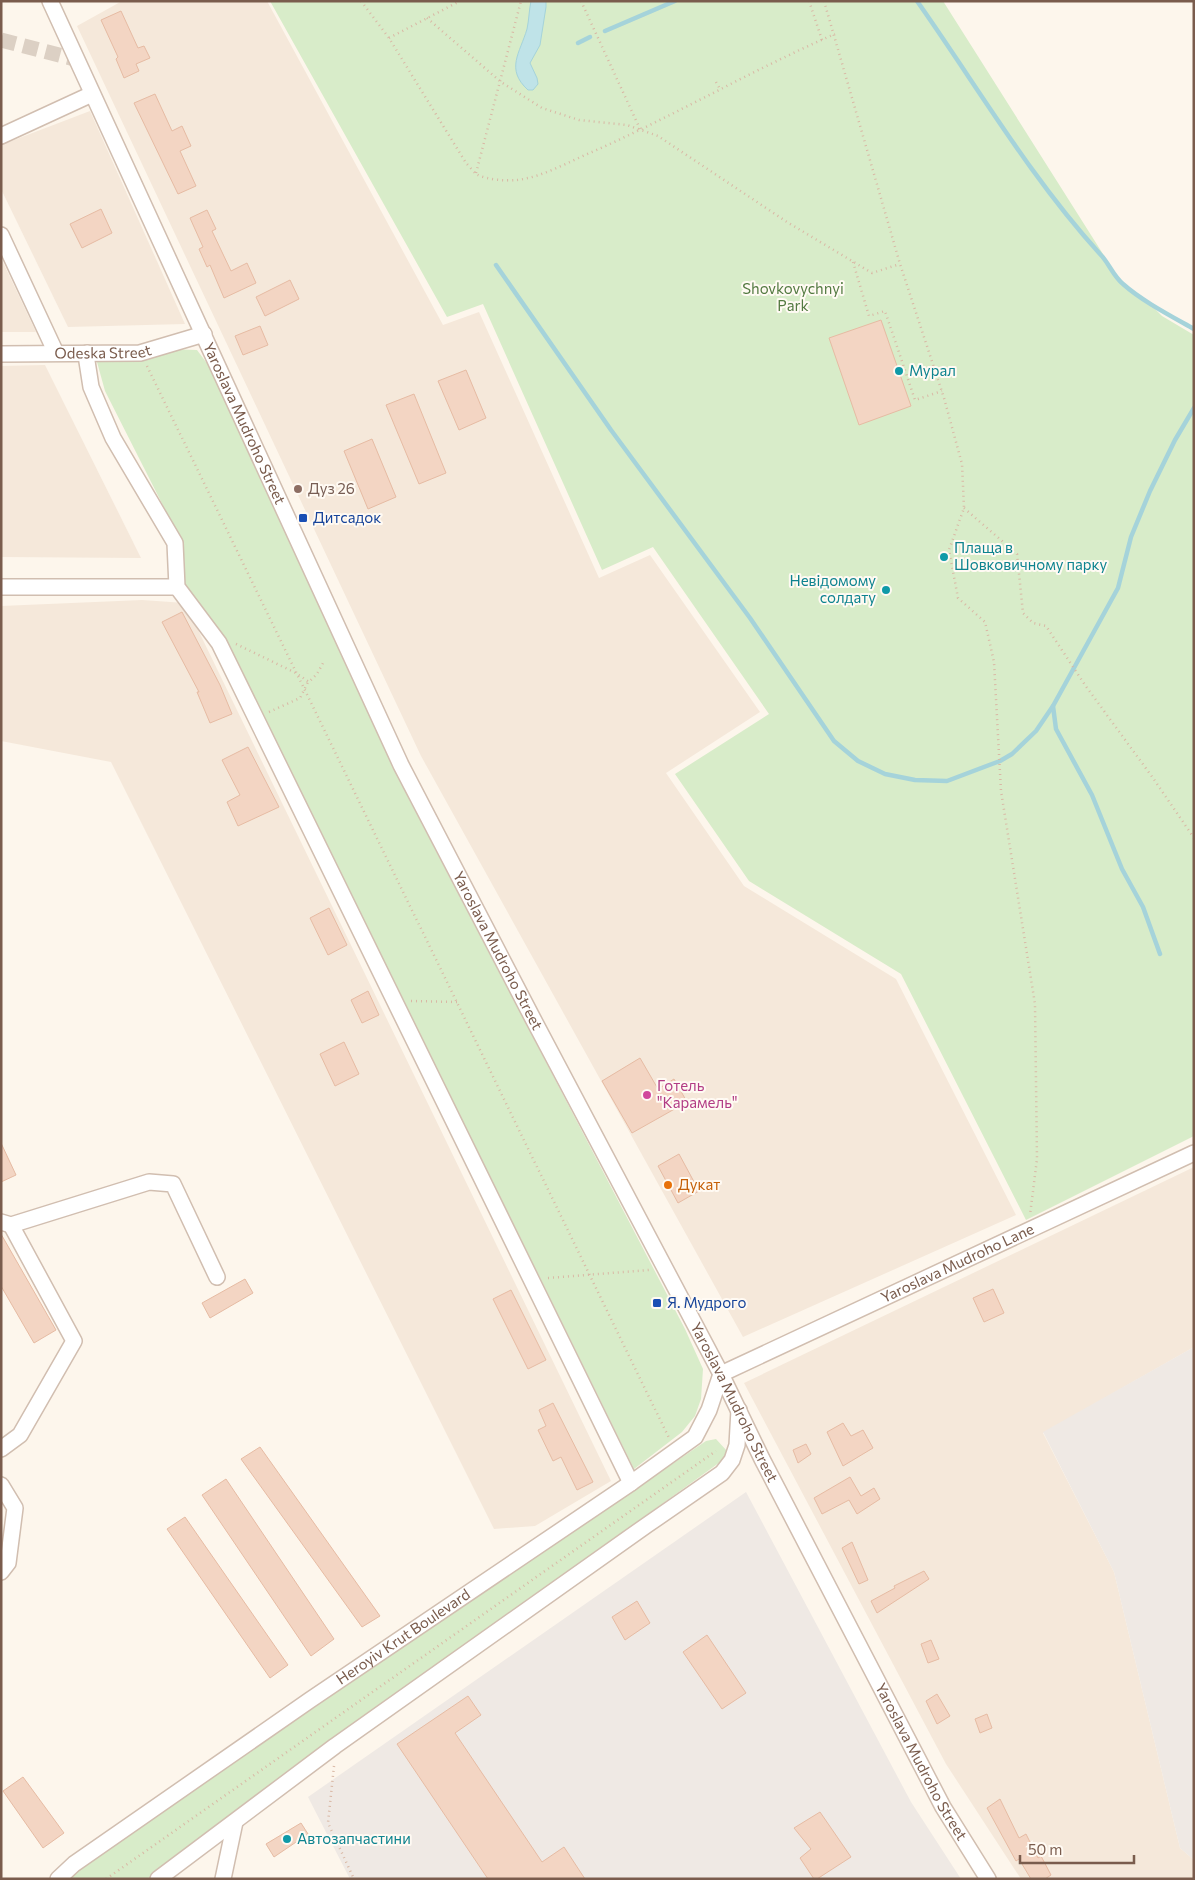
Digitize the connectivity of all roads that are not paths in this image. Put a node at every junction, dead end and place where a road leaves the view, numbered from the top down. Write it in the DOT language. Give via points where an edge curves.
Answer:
graph roads {
  1 [pos="50,1"];
  2 [pos="92,94"];
  3 [pos="1,136"];
  4 [pos="1,235"];
  5 [pos="204,334"];
  6 [pos="56,353"];
  7 [pos="87,353"];
  8 [pos="1,354"];
  9 [pos="1,587"];
  10 [pos="177,587"];
  11 [pos="1194,1153"];
  12 [pos="6,1224"];
  13 [pos="217,1277"];
  14 [pos="721,1374"];
  15 [pos="739,1409"];
  16 [pos="1,1449"];
  17 [pos="631,1483"];
  18 [pos="1,1485"];
  19 [pos="1,1572"];
  20 [pos="235,1822"];
  21 [pos="58,1879"];
  22 [pos="158,1879"];
  23 [pos="223,1879"];
  24 [pos="988,1879"];
  1 -- 2 [label="street, Yaroslava Mudroho Street"];
  2 -- 3 [label="street"];
  2 -- 5 [label="street, Yaroslava Mudroho Street"];
  4 -- 6 [label="street"];
  5 -- 7 [label="street, Odeska Street" via="140,353"];
  5 -- 14 [label="street, Yaroslava Mudroho Street" via="401,765"];
  6 -- 7 [label="street, Odeska Street"];
  6 -- 8 [label="street, Odeska Street"];
  7 -- 10 [label="street" via="91,387 113,438 175,543"];
  9 -- 10 [label="street"];
  10 -- 17 [label="street" via="219,642"];
  11 -- 14 [label="street, Yaroslava Mudroho Lane"];
  12 -- 13 [label="street" via="149,1182 173,1184"];
  12 -- 16 [label="street" via="74,1341 20,1435"];
  14 -- 15 [label="street, Yaroslava Mudroho Street"];
  14 -- 17 [label="street, Heroyiv Krut Boulevard" via="709,1410 695,1437"];
  15 -- 20 [label="street" via="737,1445 722,1474 335,1746"];
  15 -- 24 [label="street, Yaroslava Mudroho Street" via="943,1807"];
  17 -- 21 [label="street, Heroyiv Krut Boulevard" via="310,1700 74,1864"];
  18 -- 19 [label="street" via="16,1508 8,1563"];
  20 -- 22 [label="street"];
  20 -- 23 [label="street"];
}
